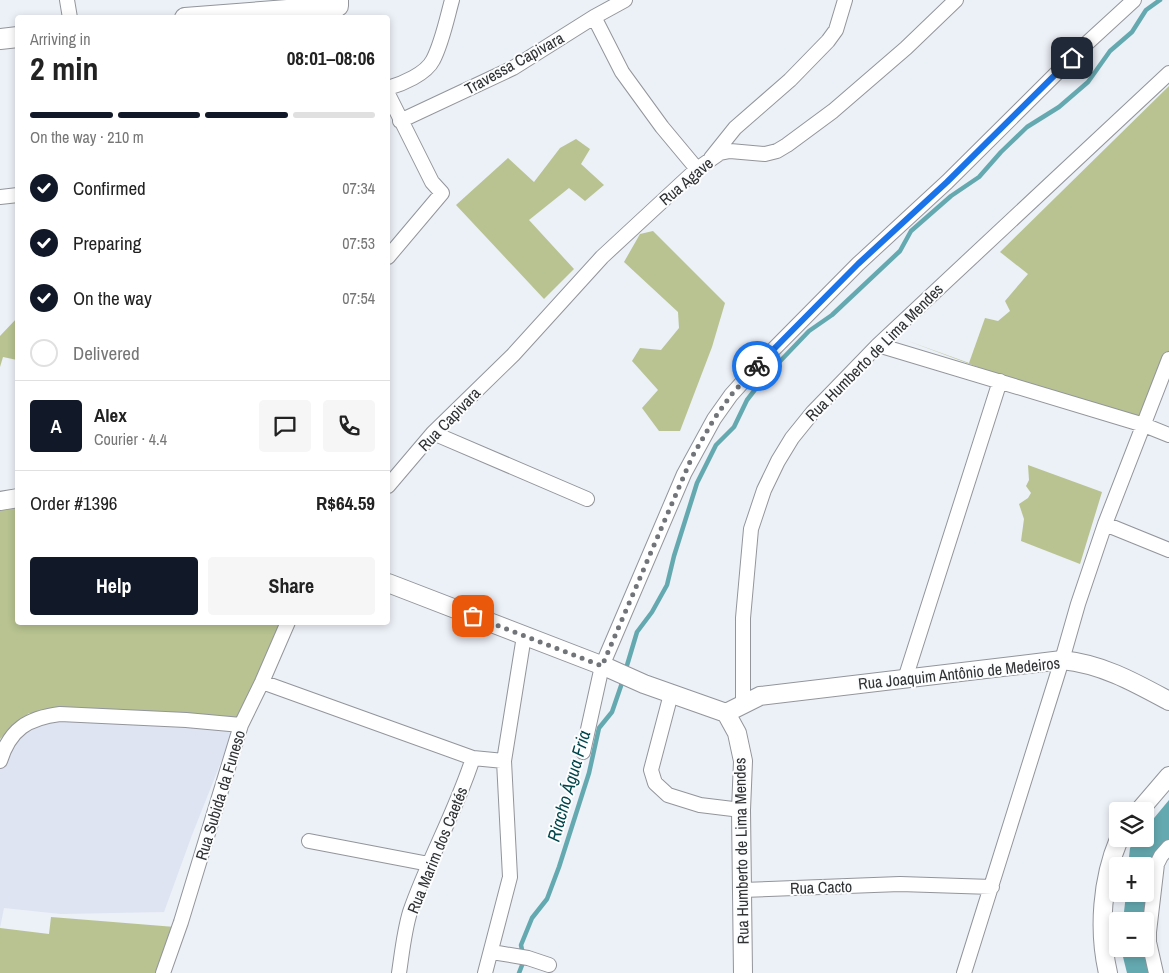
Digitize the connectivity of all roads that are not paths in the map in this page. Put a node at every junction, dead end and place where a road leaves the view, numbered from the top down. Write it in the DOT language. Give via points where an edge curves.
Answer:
graph roads {
  1 [pos="67,0"];
  2 [pos="452,0"];
  3 [pos="625,0"];
  4 [pos="845,0"];
  5 [pos="956,0"];
  6 [pos="1134,0"];
  7 [pos="338,8"];
  8 [pos="70,15"];
  9 [pos="222,15"];
  10 [pos="594,17"];
  11 [pos="15,37"];
  12 [pos="0,39"];
  13 [pos="1169,73"];
  14 [pos="390,87"];
  15 [pos="390,98"];
  16 [pos="400,121"];
  17 [pos="709,160"];
  18 [pos="697,169"];
  19 [pos="15,195"];
  20 [pos="0,197"];
  21 [pos="390,255"];
  22 [pos="878,345"];
  23 [pos="513,354"];
  24 [pos="1169,359"];
  25 [pos="1000,381"];
  26 [pos="1144,426"];
  27 [pos="433,433"];
  28 [pos="1169,435"];
  29 [pos="390,484"];
  30 [pos="15,498"];
  31 [pos="587,499"];
  32 [pos="0,501"];
  33 [pos="1105,524"];
  34 [pos="1169,550"];
  35 [pos="390,584"];
  36 [pos="287,625"];
  37 [pos="524,636"];
  38 [pos="1062,660"];
  39 [pos="604,666"];
  40 [pos="905,679"];
  41 [pos="262,682"];
  42 [pos="671,694"];
  43 [pos="1169,701"];
  44 [pos="743,704"];
  45 [pos="726,713"];
  46 [pos="241,725"];
  47 [pos="583,752"];
  48 [pos="473,758"];
  49 [pos="0,761"];
  50 [pos="504,762"];
  51 [pos="1169,776"];
  52 [pos="1147,802"];
  53 [pos="741,810"];
  54 [pos="309,841"];
  55 [pos="1116,847"];
  56 [pos="1169,847"];
  57 [pos="429,864"];
  58 [pos="992,887"];
  59 [pos="742,890"];
  60 [pos="492,952"];
  61 [pos="549,965"];
  62 [pos="966,966"];
  63 [pos="163,973"];
  64 [pos="399,973"];
  65 [pos="485,973"];
  66 [pos="743,973"];
  67 [pos="1108,973"];
  68 [pos="1156,973"];
  1 -- 8 [label="street"];
  2 -- 14 [label="street" via="430,64 418,74"];
  3 -- 10 [label="street, Travessa Capivara"];
  4 -- 17 [label="street" via="836,30 828,41 790,80 735,128"];
  5 -- 17 [label="street, Rua Agave" via="833,111 787,145 770,153 720,153"];
  6 -- 39 [label="street" via="858,264 731,395 684,474"];
  7 -- 9 [label="main road"];
  10 -- 16 [label="street, Travessa Capivara" via="513,68"];
  10 -- 18 [label="street" via="622,72"];
  11 -- 12 [label="main road"];
  13 -- 22 [label="street, Rua Humberto de Lima Mendes"];
  15 -- 16 [label="street"];
  16 -- 21 [label="street" via="432,182 442,193"];
  17 -- 18 [label="street, Rua Agave"];
  18 -- 23 [label="street, Rua Agave" via="602,257"];
  19 -- 20 [label="street"];
  22 -- 25 [label="street"];
  22 -- 44 [label="street, Rua Humberto de Lima Mendes" via="812,412 792,438 760,499 751,529 747,565"];
  23 -- 27 [label="street, Rua Capivara"];
  24 -- 26 [label="street"];
  25 -- 26 [label="street"];
  25 -- 40 [label="street"];
  26 -- 28 [label="street"];
  26 -- 33 [label="street"];
  27 -- 29 [label="street, Rua Capivara"];
  27 -- 31 [label="street"];
  30 -- 32 [label="street"];
  33 -- 34 [label="street"];
  33 -- 38 [label="street"];
  35 -- 37 [label="street"];
  36 -- 41 [label="street, Rua Subida da Funeso"];
  37 -- 39 [label="street"];
  37 -- 50 [label="street"];
  38 -- 40 [label="street, Rua Joaquim Antônio de Medeiros"];
  38 -- 43 [label="street, Rua Joaquim Antônio de Medeiros" via="1101,668"];
  38 -- 58 [label="street"];
  39 -- 42 [label="street"];
  39 -- 47 [label="street"];
  40 -- 44 [label="street, Rua Joaquim Antônio de Medeiros" via="760,696"];
  41 -- 46 [label="street, Rua Subida da Funeso"];
  41 -- 48 [label="street"];
  42 -- 45 [label="street"];
  42 -- 53 [label="street" via="651,770 655,783 668,795 700,805"];
  44 -- 45 [label="street"];
  45 -- 53 [label="street, Rua Humberto de Lima Mendes" via="737,733 743,761"];
  46 -- 49 [label="street" via="60,714 28,722 14,733"];
  46 -- 63 [label="street, Rua Subida da Funeso"];
  48 -- 50 [label="street"];
  48 -- 57 [label="street, Rua Marim dos Caetés"];
  50 -- 60 [label="street" via="510,878"];
  51 -- 52 [label="street"];
  53 -- 59 [label="street, Rua Humberto de Lima Mendes"];
  54 -- 57 [label="street"];
  55 -- 67 [label="street" via="1104,907 1103,938"];
  56 -- 68 [label="street" via="1157,864 1149,932"];
  57 -- 64 [label="street, Rua Marim dos Caetés" via="410,914"];
  58 -- 59 [label="street, Rua Cacto" via="900,884"];
  58 -- 62 [label="street"];
  59 -- 66 [label="street, Rua Humberto de Lima Mendes"];
  60 -- 61 [label="street"];
  60 -- 65 [label="street"];
}
